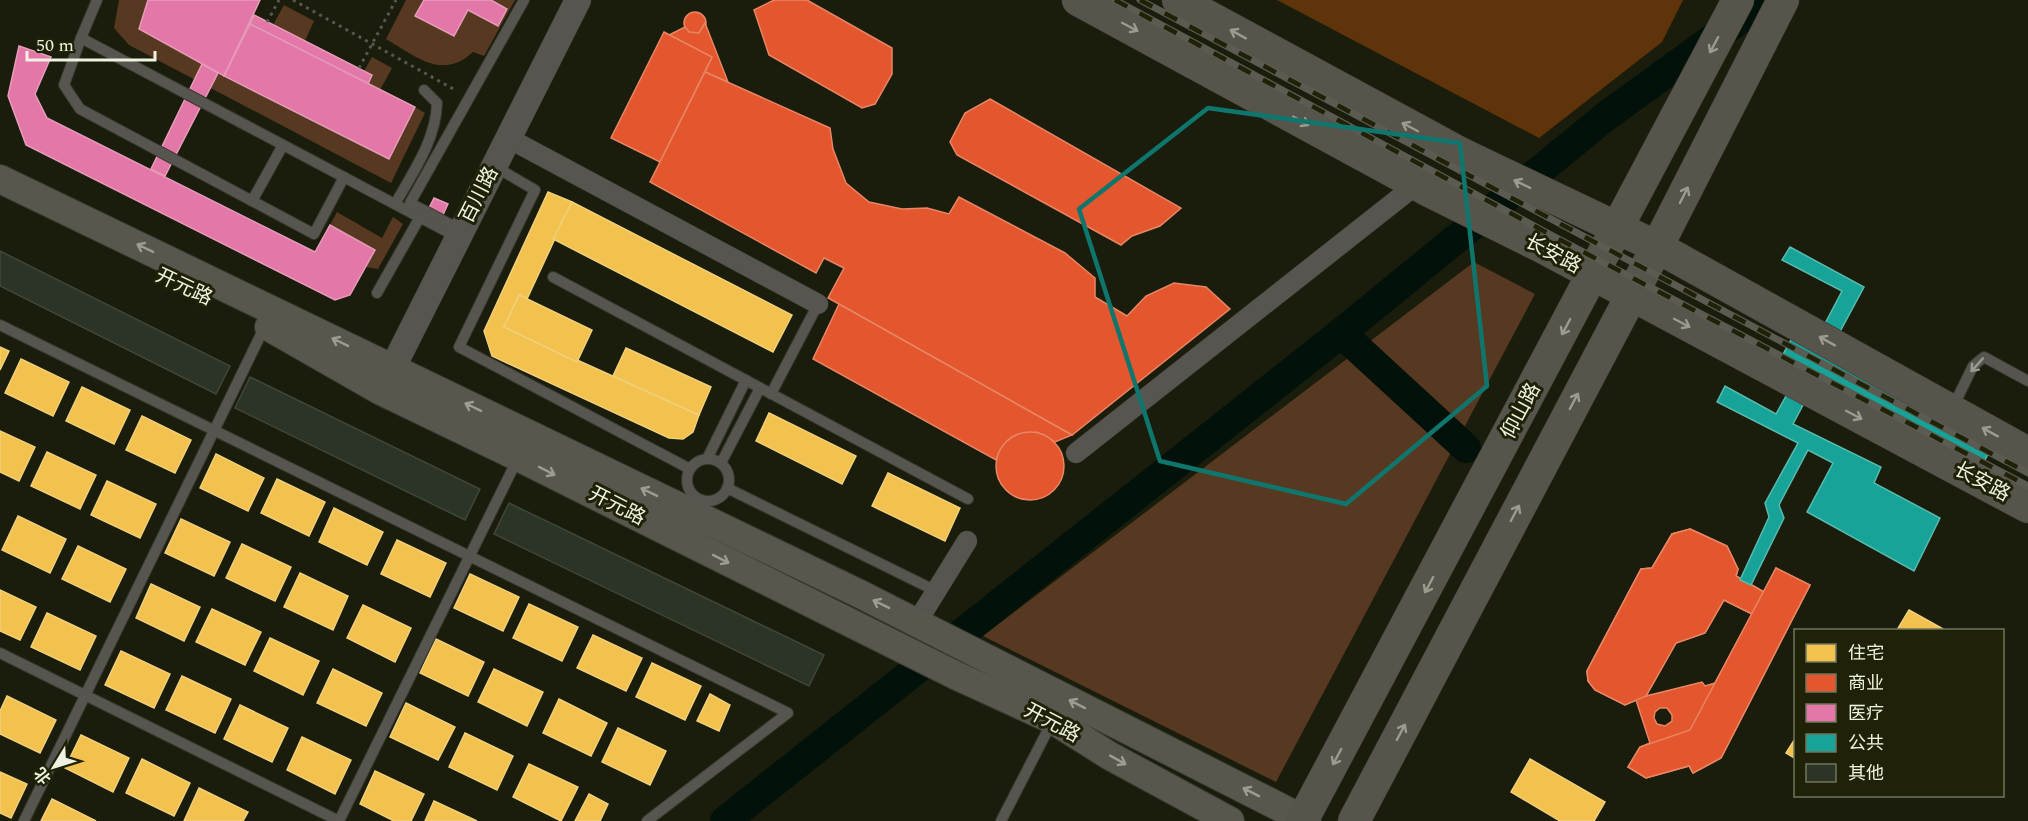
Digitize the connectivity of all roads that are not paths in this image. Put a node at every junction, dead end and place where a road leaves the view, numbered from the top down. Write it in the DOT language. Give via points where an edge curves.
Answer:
graph roads {
  1 [pos="97,0"];
  2 [pos="524,0"];
  3 [pos="578,0"];
  4 [pos="1078,0"];
  5 [pos="1178,0"];
  6 [pos="1738,0"];
  7 [pos="1783,0"];
  8 [pos="81,38"];
  9 [pos="423,90"];
  10 [pos="507,138"];
  11 [pos="283,145"];
  12 [pos="494,166"];
  13 [pos="344,177"];
  14 [pos="0,179"];
  15 [pos="1423,188"];
  16 [pos="0,201"];
  17 [pos="252,201"];
  18 [pos="395,204"];
  19 [pos="420,217"];
  20 [pos="1618,227"];
  21 [pos="459,233"];
  22 [pos="1657,247"];
  23 [pos="1594,276"];
  24 [pos="553,277"];
  25 [pos="377,294"];
  26 [pos="1630,296"];
  27 [pos="818,304"];
  28 [pos="0,325"];
  29 [pos="265,325"];
  30 [pos="387,380"];
  31 [pos="746,381"];
  32 [pos="2028,381"];
  33 [pos="760,388"];
  34 [pos="771,394"];
  35 [pos="1951,410"];
  36 [pos="214,430"];
  37 [pos="1076,453"];
  38 [pos="2028,453"];
  39 [pos="518,457"];
  40 [pos="707,459"];
  41 [pos="721,463"];
  42 [pos="690,469"];
  43 [pos="728,488"];
  44 [pos="968,499"];
  45 [pos="696,506"];
  46 [pos="2028,507"];
  47 [pos="967,541"];
  48 [pos="470,556"];
  49 [pos="936,591"];
  50 [pos="925,626"];
  51 [pos="0,653"];
  52 [pos="85,695"];
  53 [pos="1053,720"];
  54 [pos="1304,820"];
  55 [pos="24,821"];
  56 [pos="339,821"];
  57 [pos="648,821"];
  58 [pos="1001,821"];
  59 [pos="1230,821"];
  60 [pos="1354,821"];
  1 -- 8 [label="lane"];
  2 -- 21 [label="lane" via="410,203"];
  3 -- 10 [label="street, 百川路"];
  4 -- 15 [label="main road, 长安路, one-way"];
  20 -- 5 [label="main road, one-way" via="1462,154"];
  6 -- 20 [label="main road, 仰山路, one-way"];
  22 -- 7 [label="main road, one-way"];
  8 -- 11 [label="lane"];
  8 -- 17 [label="lane" via="64,85 80,109"];
  9 -- 18 [label="lane" via="437,103 436,120 427,146"];
  10 -- 12 [label="street, 百川路"];
  10 -- 27 [label="street"];
  11 -- 13 [label="lane"];
  11 -- 17 [label="lane"];
  12 -- 21 [label="street, 百川路"];
  12 -- 42 [label="lane" via="535,190 459,347"];
  13 -- 17 [label="lane" via="314,234"];
  13 -- 18 [label="lane"];
  30 -- 14 [label="main road, 开元路, one-way"];
  15 -- 23 [label="main road, 长安路"];
  15 -- 37 [label="street"];
  16 -- 29 [label="main road, 开元路"];
  18 -- 19 [label="lane"];
  19 -- 21 [label="lane"];
  19 -- 25 [label="lane"];
  20 -- 22 [label="main road"];
  20 -- 23 [label="main road, 仰山路"];
  21 -- 30 [label="street, 百川路"];
  22 -- 26 [label="main road"];
  35 -- 22 [label="main road, one-way"];
  23 -- 26 [label="main road, 长安路"];
  23 -- 54 [label="main road, 仰山路, one-way"];
  24 -- 31 [label="lane"];
  26 -- 46 [label="main road, 长安路, one-way"];
  60 -- 26 [label="main road, one-way"];
  27 -- 34 [label="lane"];
  28 -- 36 [label="lane"];
  29 -- 30 [label="main road, 开元路"];
  29 -- 36 [label="lane"];
  30 -- 39 [label="main road, 开元路"];
  45 -- 30 [label="main road, 开元路, one-way"];
  31 -- 33 [label="lane"];
  31 -- 40 [label="lane"];
  32 -- 35 [label="lane, one-way" via="1984,357 1973,366"];
  33 -- 34 [label="lane"];
  33 -- 41 [label="lane"];
  34 -- 44 [label="lane"];
  38 -- 35 [label="main road, one-way"];
  36 -- 48 [label="lane"];
  36 -- 52 [label="lane"];
  39 -- 48 [label="lane"];
  39 -- 53 [label="main road, 开元路, one-way"];
  40 -- 41 [label="lane"];
  40 -- 42 [label="lane"];
  41 -- 43 [label="lane" via="728,474"];
  42 -- 45 [label="lane" via="689,489"];
  43 -- 45 [label="lane" via="719,498"];
  43 -- 49 [label="lane"];
  50 -- 45 [label="main road, 开元路, one-way"];
  47 -- 49 [label="street"];
  48 -- 56 [label="lane"];
  48 -- 57 [label="lane" via="788,712"];
  49 -- 50 [label="street"];
  54 -- 50 [label="main road, 开元路, one-way"];
  51 -- 52 [label="lane"];
  52 -- 55 [label="lane"];
  52 -- 56 [label="lane"];
  53 -- 58 [label="lane"];
  53 -- 59 [label="main road, 开元路, one-way" via="1110,756"];
}
